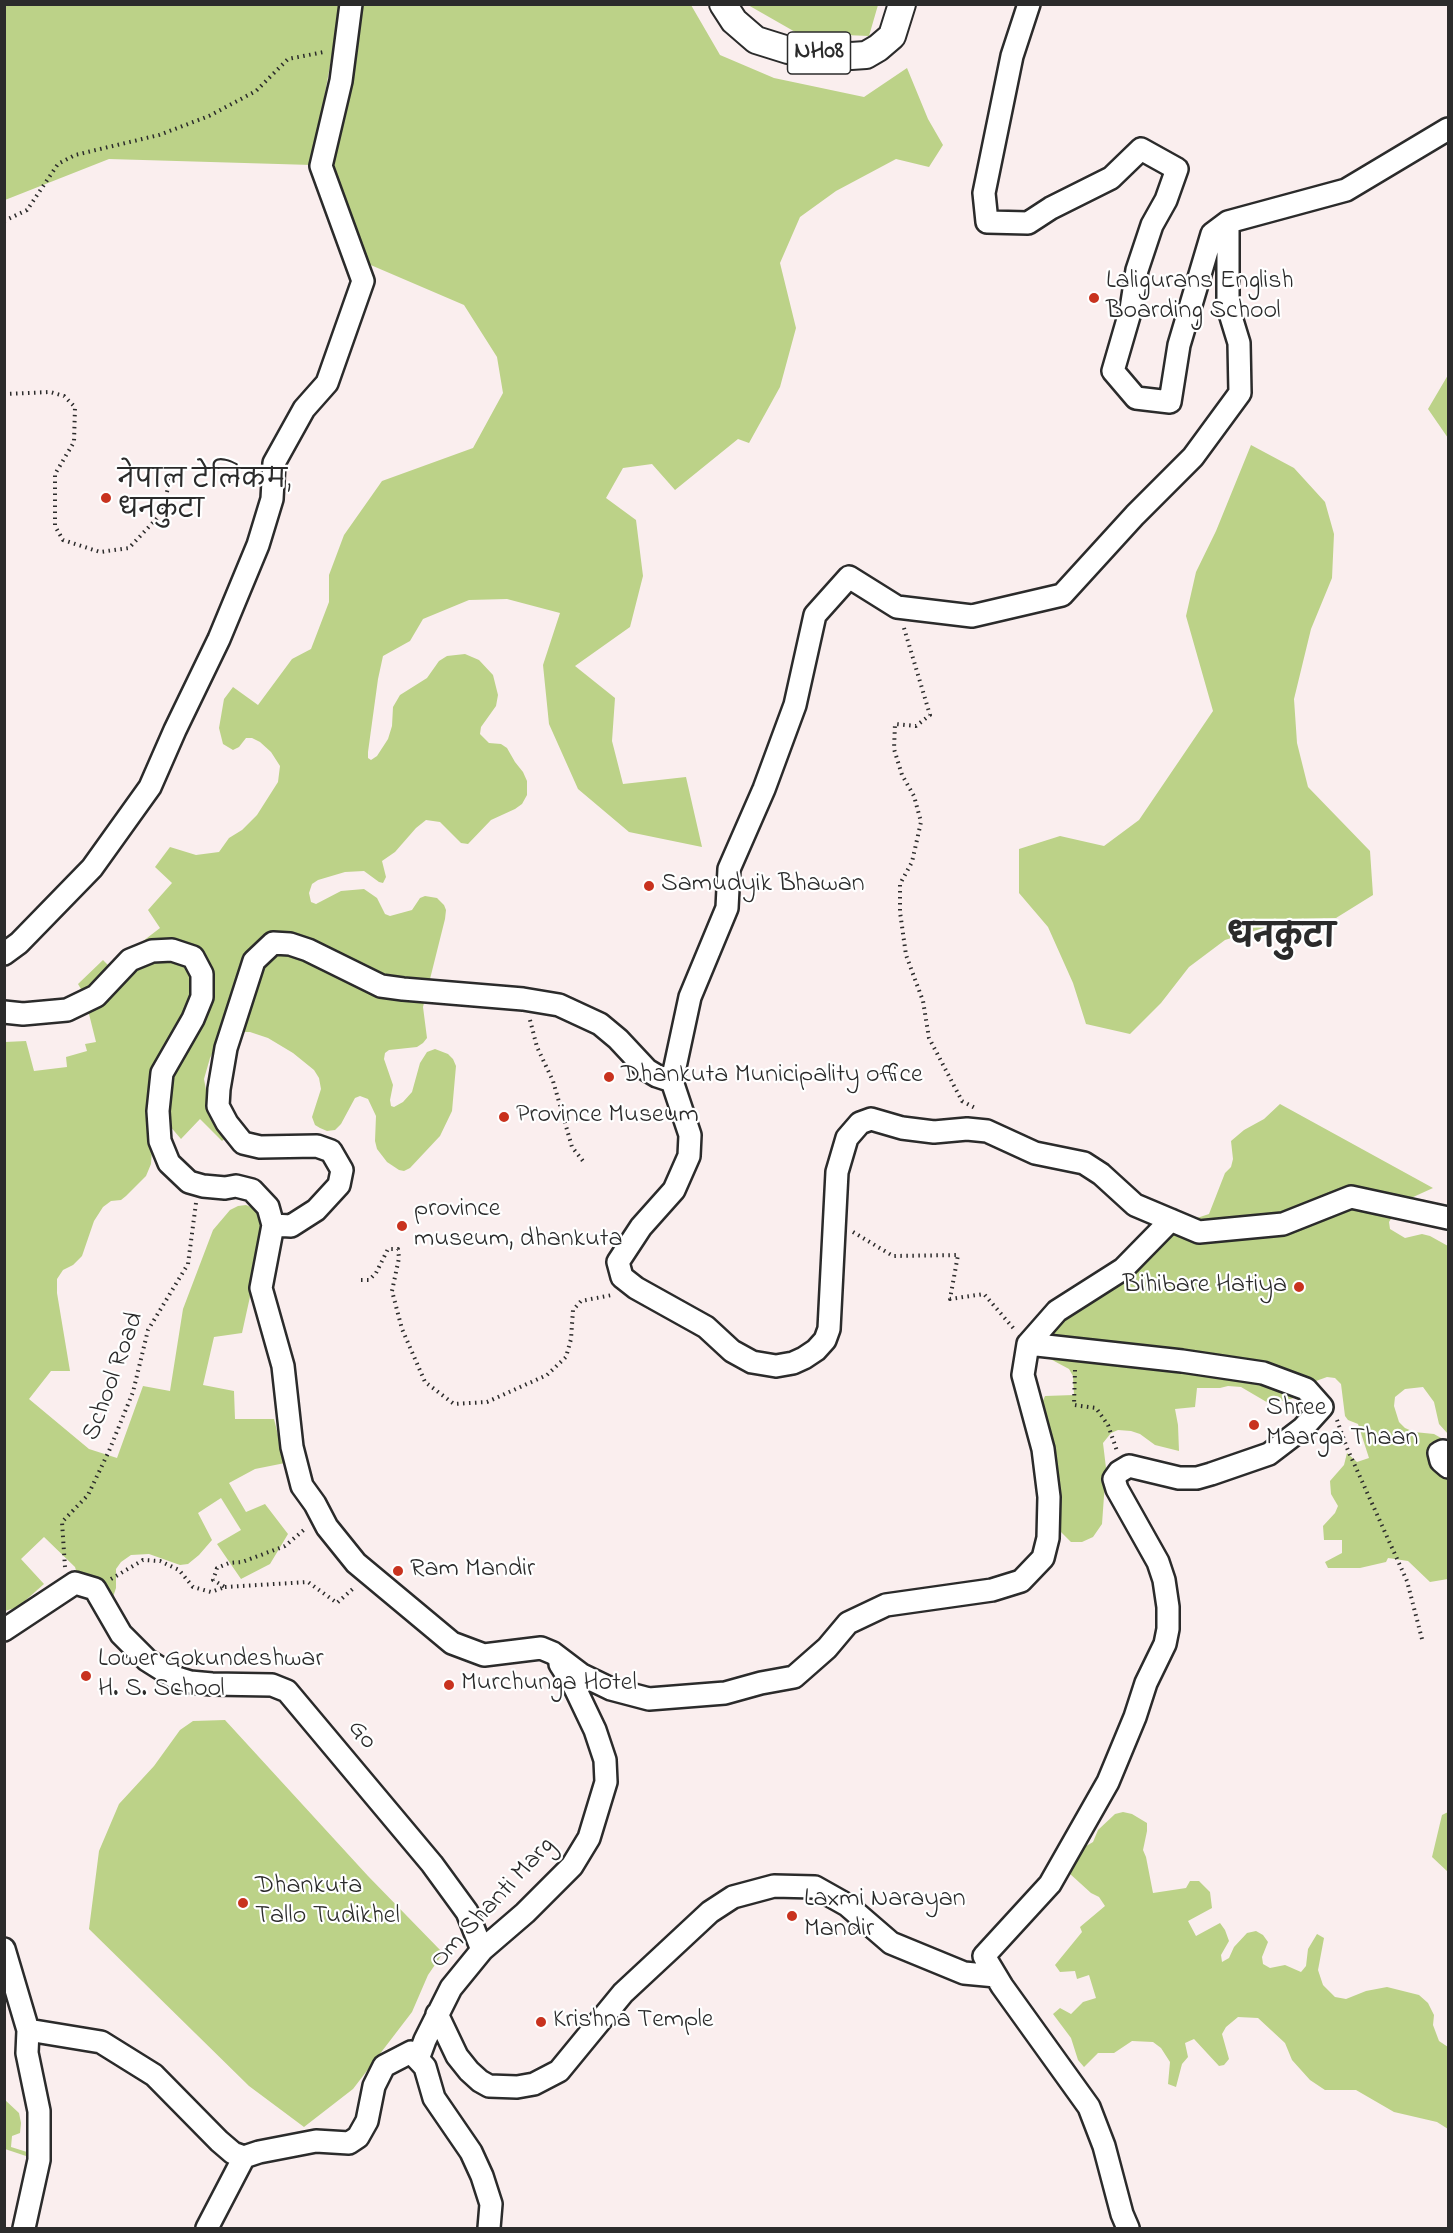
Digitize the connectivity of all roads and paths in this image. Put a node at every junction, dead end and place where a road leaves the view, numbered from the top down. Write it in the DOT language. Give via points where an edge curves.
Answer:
graph roads {
  1 [pos="351,4"];
  2 [pos="723,4"];
  3 [pos="902,4"];
  4 [pos="1029,4"];
  5 [pos="345,48"];
  6 [pos="1449,129"];
  7 [pos="4,221"];
  8 [pos="1228,222"];
  9 [pos="4,394"];
  10 [pos="172,475"];
  11 [pos="897,607"];
  12 [pos="4,954"];
  13 [pos="523,999"];
  14 [pos="4,1012"];
  15 [pos="672,1081"];
  16 [pos="987,1131"];
  17 [pos="583,1161"];
  18 [pos="197,1193"];
  19 [pos="1449,1218"];
  20 [pos="1171,1220"];
  21 [pos="836,1222"];
  22 [pos="273,1225"];
  23 [pos="361,1280"];
  24 [pos="616,1296"];
  25 [pos="1028,1344"];
  26 [pos="1067,1368"];
  27 [pos="1322,1407"];
  28 [pos="1449,1452"];
  29 [pos="1129,1466"];
  30 [pos="1449,1467"];
  31 [pos="320,1513"];
  32 [pos="65,1569"];
  33 [pos="358,1584"];
  34 [pos="225,1587"];
  35 [pos="95,1589"];
  36 [pos="4,1630"];
  37 [pos="1422,1639"];
  38 [pos="553,1653"];
  39 [pos="4,1949"];
  40 [pos="482,1950"];
  41 [pos="996,1976"];
  42 [pos="437,2014"];
  43 [pos="28,2030"];
  44 [pos="422,2063"];
  45 [pos="244,2157"];
  46 [pos="24,2229"];
  47 [pos="207,2229"];
  48 [pos="489,2229"];
  49 [pos="1128,2229"];
  1 -- 5 [label="street"];
  2 -- 3 [label="main road, NH08" via="734,21 756,40 788,50 850,56 866,55 892,36"];
  4 -- 8 [label="street" via="1012,56 984,193 987,222 1028,223 1111,178 1141,149 1176,170 1137,270 1131,309 1113,371 1136,398 1170,402 1179,345 1212,234"];
  5 -- 7 [label="path" via="288,59 256,91 209,116 159,135 75,155 58,164 27,210"];
  5 -- 12 [label="street" via="321,166 363,281 327,383 304,409 274,463 272,499 258,545 150,788 92,868"];
  6 -- 8 [label="street" via="1346,190"];
  8 -- 11 [label="street" via="1228,307 1239,343 1240,393 1193,457 1062,595 972,616"];
  9 -- 10 [label="path" via="50,392 75,406 74,442 55,474 55,526 63,540 100,552 129,548 160,515"];
  11 -- 15 [label="street" via="849,577 815,615 795,705 729,869 727,908 690,997"];
  11 -- 16 [label="path" via="930,715 916,726 895,724 894,749 921,822 912,862 900,884 906,955 923,1001 929,1038 962,1101 988,1114"];
  13 -- 15 [label="street" via="559,1005 600,1024 646,1070"];
  13 -- 17 [label="path" via="572,1147"];
  13 -- 22 [label="street" via="381,986 308,950 273,943 254,961 226,1048 218,1106 243,1143 331,1150 342,1170 339,1185 315,1210 291,1226"];
  14 -- 22 [label="street" via="66,1010 96,996 130,960 152,951 172,950 193,957 202,974 202,996 193,1020 162,1073 160,1141 169,1163 189,1182 252,1190 268,1207"];
  15 -- 21 [label="street" via="690,1135 688,1156 674,1190 641,1227 618,1262 622,1277 706,1327 732,1351 752,1362 776,1366 793,1363 816,1350 829,1329"];
  16 -- 20 [label="street" via="1035,1153 1084,1163 1135,1205"];
  16 -- 21 [label="street" via="934,1132 871,1119 860,1123 847,1138 837,1172"];
  18 -- 32 [label="path, School Road" via="189,1264 148,1330 133,1392 93,1486 62,1522"];
  19 -- 20 [label="street" via="1351,1197 1283,1224 1199,1232"];
  20 -- 25 [label="street" via="1123,1269 1057,1311"];
  21 -- 25 [label="path" via="893,1256 958,1256 950,1299 984,1294"];
  22 -- 31 [label="street" via="261,1288 283,1366 292,1447 302,1486"];
  23 -- 24 [label="path" via="369,1280 376,1273 388,1249 398,1249 392,1291 402,1329 425,1382 454,1404 487,1402 547,1375 566,1357 573,1310 581,1301"];
  25 -- 27 [label="street" via="1263,1373 1306,1389"];
  25 -- 38 [label="street" via="1023,1375 1043,1449 1049,1497 1048,1538 1043,1558 1021,1581 992,1590 886,1605 848,1623 794,1677 725,1693 649,1699 611,1689 582,1675"];
  26 -- 29 [label="path" via="1076,1371 1074,1405 1096,1408 1108,1425 1114,1447"];
  27 -- 29 [label="street" via="1303,1428 1269,1454 1211,1474 1179,1478"];
  27 -- 37 [label="path" via="1334,1411 1407,1581"];
  28 -- 30 [label="street" via="1440,1453 1441,1461"];
  29 -- 41 [label="street" via="1114,1479 1164,1580 1168,1607 1166,1644 1146,1683 1108,1782 1050,1884 984,1956"];
  31 -- 34 [label="path" via="285,1546 217,1568 213,1580"];
  31 -- 38 [label="street" via="356,1563 452,1643 484,1655 541,1648"];
  33 -- 34 [label="path" via="338,1603 308,1582"];
  34 -- 35 [label="path" via="212,1592 193,1587 179,1570 160,1561 143,1560"];
  35 -- 36 [label="street" via="75,1583"];
  35 -- 40 [label="street, Go" via="121,1634 147,1660 174,1677 190,1682 272,1686 287,1691 445,1882 467,1912"];
  38 -- 40 [label="street, Om Shanti Marg" via="574,1686 594,1730 605,1760 606,1782 589,1838 572,1866"];
  39 -- 43 [label="street"];
  40 -- 42 [label="street, Om Shanti Marg" via="451,1988"];
  41 -- 42 [label="street" via="964,1972 891,1943 847,1905 815,1887 774,1886 734,1897 710,1912 623,1993 559,2071 534,2084 489,2086 480,2081 457,2056"];
  41 -- 49 [label="street" via="1089,2107"];
  42 -- 44 [label="street, Om Shanti Marg"];
  43 -- 45 [label="street" via="101,2042 154,2075 219,2142"];
  43 -- 46 [label="street" via="27,2053 39,2111 39,2160"];
  44 -- 45 [label="street" via="411,2052 384,2066 374,2086 367,2121 358,2137 349,2142 316,2141"];
  44 -- 48 [label="street" via="434,2097 471,2152 482,2176 490,2204"];
  45 -- 47 [label="street"];
}
